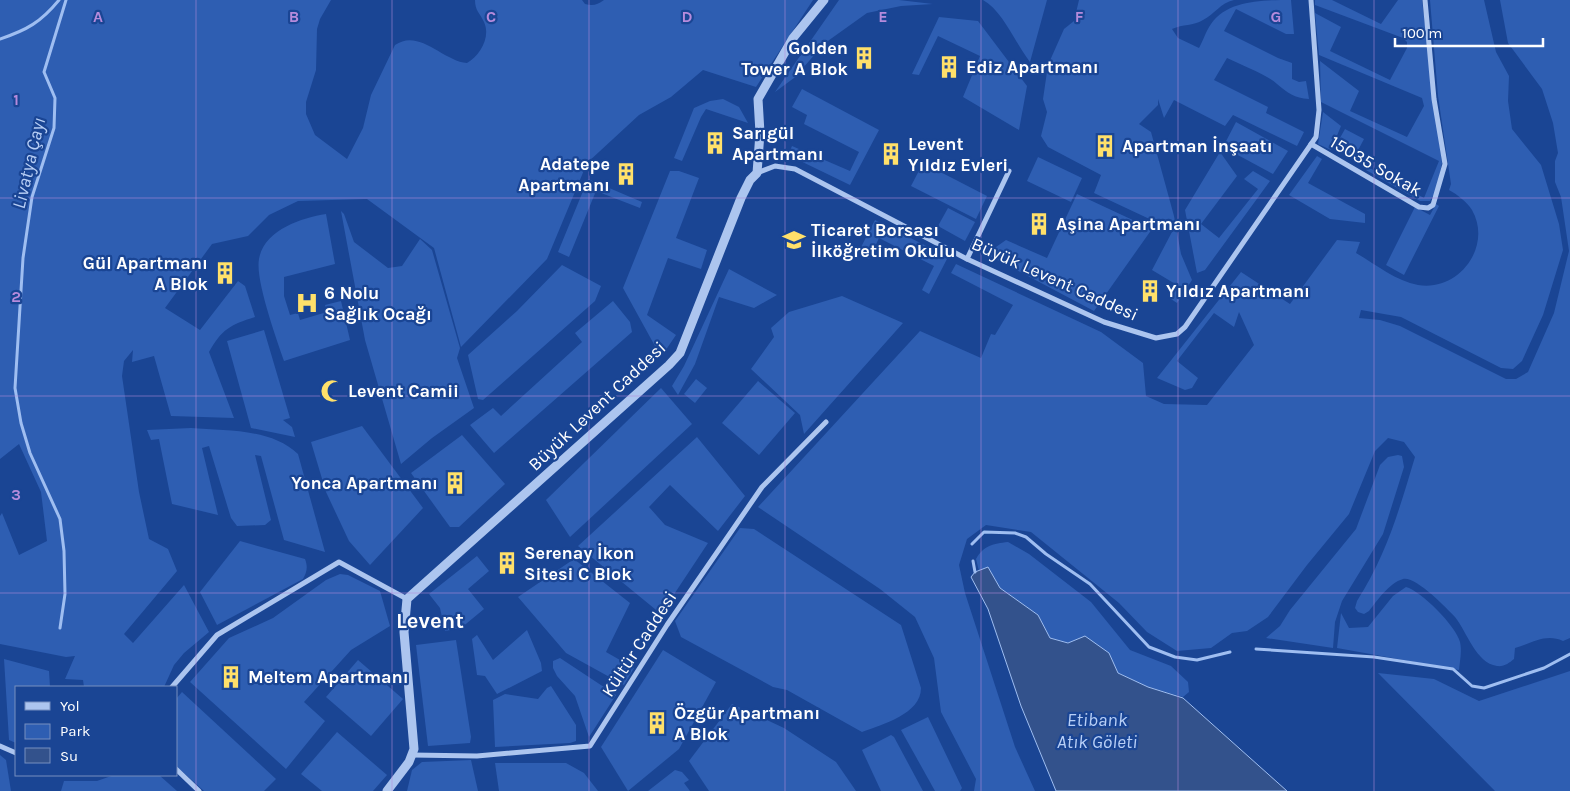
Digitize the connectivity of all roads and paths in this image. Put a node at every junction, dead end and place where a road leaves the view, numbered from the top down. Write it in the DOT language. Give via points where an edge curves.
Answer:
graph roads {
  1 [pos="824,0"];
  2 [pos="1311,0"];
  3 [pos="1426,0"];
  4 [pos="1311,144"];
  5 [pos="1009,171"];
  6 [pos="757,173"];
  7 [pos="967,259"];
  8 [pos="826,422"];
  9 [pos="407,599"];
  10 [pos="173,686"];
  11 [pos="0,746"];
  12 [pos="15,753"];
  13 [pos="412,755"];
  14 [pos="178,771"];
  15 [pos="199,791"];
  16 [pos="387,791"];
  1 -- 6 [label="street" via="793,38 758,99"];
  2 -- 4 [label="street, Büyük Levent Caddesi" via="1319,110 1318,130"];
  3 -- 4 [label="street, 15035 Sokak" via="1434,99 1445,164 1433,205 1419,207"];
  4 -- 7 [label="street, Büyük Levent Caddesi" via="1185,327 1168,337 1151,337 1104,322"];
  5 -- 7 [label="street"];
  6 -- 7 [label="street, Büyük Levent Caddesi" via="775,166 795,169"];
  6 -- 9 [label="street, Büyük Levent Caddesi" via="742,198 675,360"];
  8 -- 13 [label="street, Kültür Caddesi" via="762,487 667,625 590,746 477,756"];
  9 -- 10 [label="street" via="339,562 217,636"];
  9 -- 13 [label="street" via="404,632 414,743"];
  11 -- 12 [label="street"];
  13 -- 16 [label="street"];
  14 -- 15 [label="street"];
}
